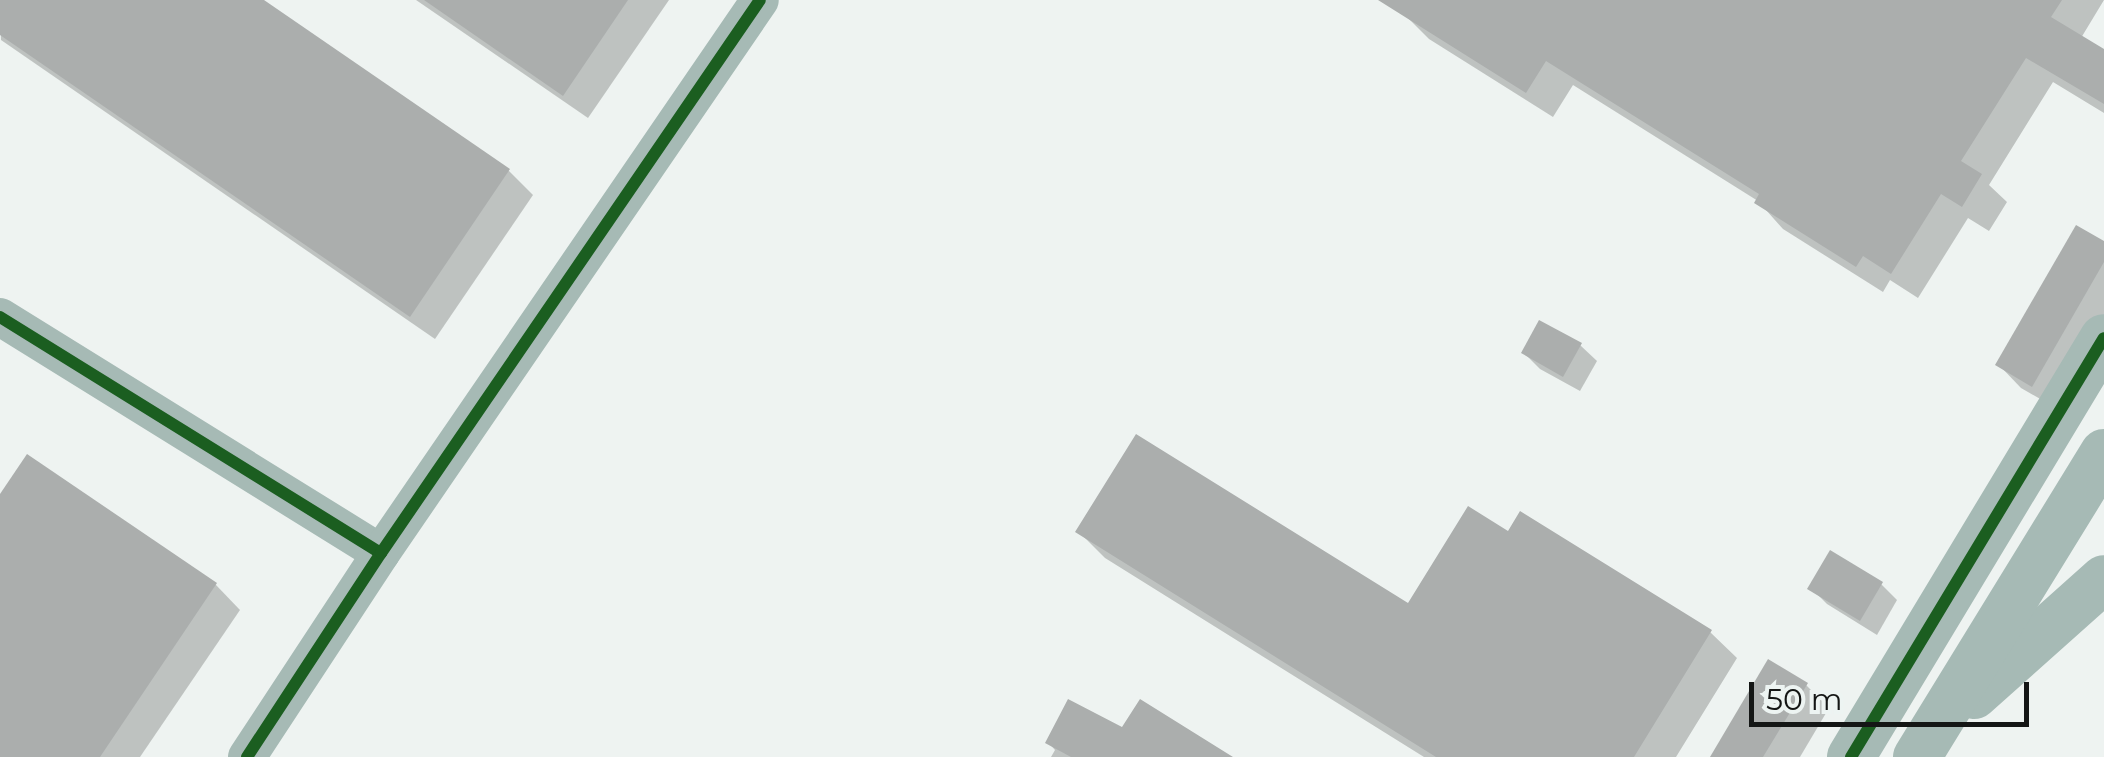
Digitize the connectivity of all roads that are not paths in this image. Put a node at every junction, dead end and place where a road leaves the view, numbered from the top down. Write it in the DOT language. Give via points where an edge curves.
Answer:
graph roads {
  1 [pos="760,0"];
  2 [pos="0,317"];
  3 [pos="2104,338"];
  4 [pos="2104,453"];
  5 [pos="2088,503"];
  6 [pos="2006,506"];
  7 [pos="381,552"];
  8 [pos="2104,579"];
  9 [pos="1924,746"];
  10 [pos="1859,753"];
  11 [pos="247,757"];
  1 -- 7 [label="street"];
  2 -- 7 [label="street"];
  3 -- 6 [label="street"];
  4 -- 5 [label="street"];
  5 -- 6 [label="street"];
  5 -- 9 [label="street"];
  6 -- 10 [label="street"];
  7 -- 11 [label="street"];
  8 -- 9 [label="street"];
}
